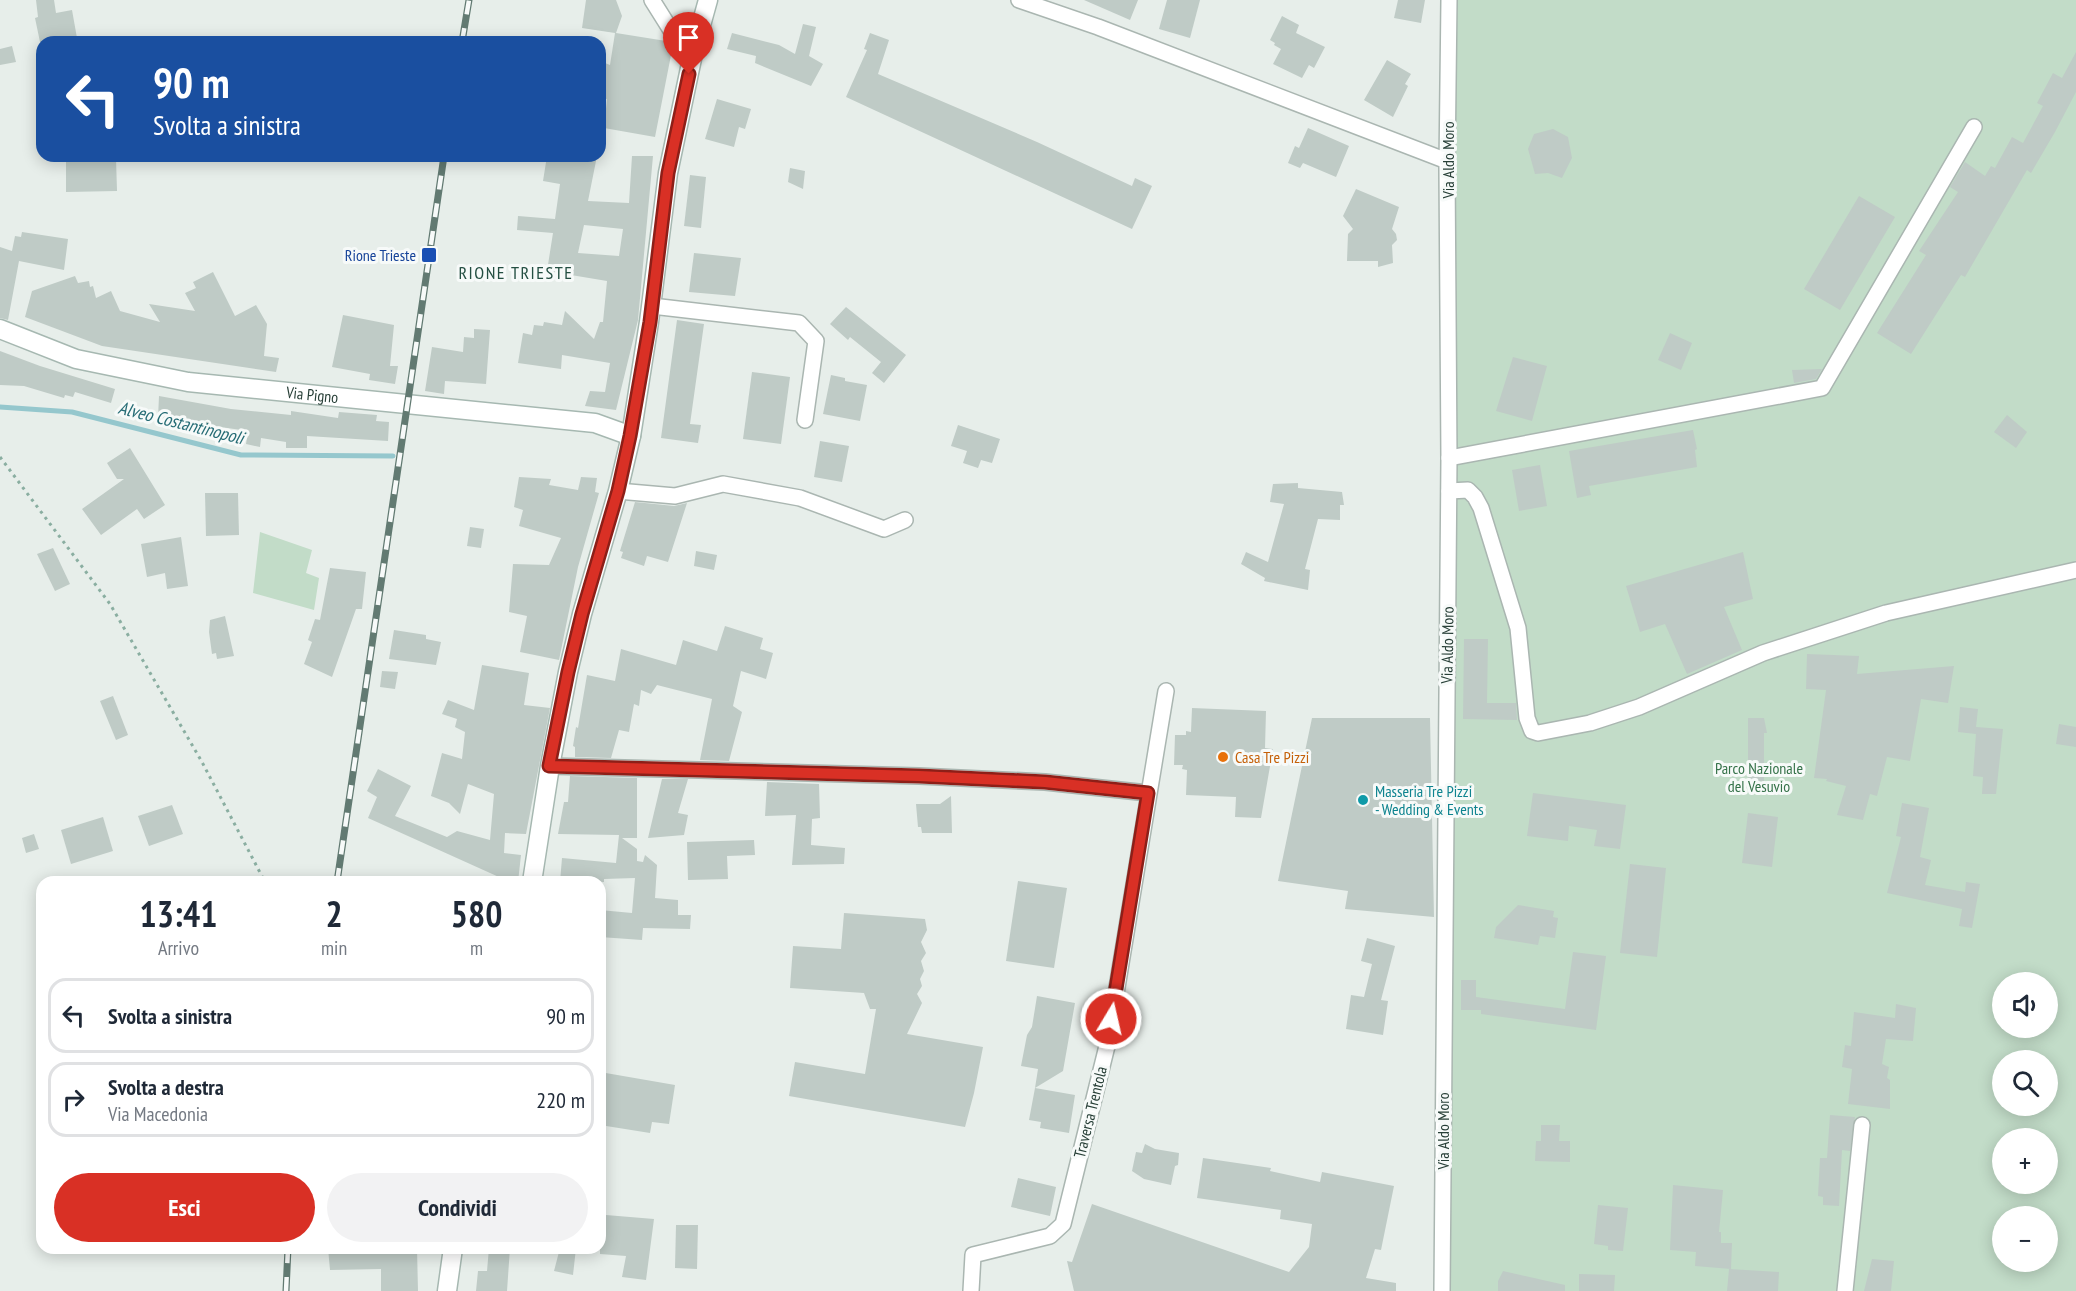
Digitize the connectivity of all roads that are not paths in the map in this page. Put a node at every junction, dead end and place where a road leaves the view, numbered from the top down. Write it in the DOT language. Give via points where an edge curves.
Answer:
graph roads {
  1 [pos="652,0"];
  2 [pos="708,0"];
  3 [pos="1019,0"];
  4 [pos="1449,0"];
  5 [pos="693,54"];
  6 [pos="1974,127"];
  7 [pos="1447,161"];
  8 [pos="652,306"];
  9 [pos="0,329"];
  10 [pos="805,420"];
  11 [pos="630,436"];
  12 [pos="1449,458"];
  13 [pos="618,491"];
  14 [pos="1449,491"];
  15 [pos="905,520"];
  16 [pos="2076,570"];
  17 [pos="1166,691"];
  18 [pos="549,766"];
  19 [pos="1148,793"];
  20 [pos="533,876"];
  21 [pos="1862,1125"];
  22 [pos="452,1254"];
  23 [pos="447,1291"];
  24 [pos="971,1291"];
  25 [pos="1442,1291"];
  26 [pos="1845,1291"];
  1 -- 5 [label="street" via="679,43"];
  2 -- 5 [label="main road"];
  3 -- 7 [label="street"];
  4 -- 7 [label="street, Via Aldo Moro"];
  5 -- 8 [label="main road" via="668,173"];
  6 -- 12 [label="street" via="1822,388"];
  7 -- 12 [label="street, Via Aldo Moro"];
  8 -- 10 [label="street" via="799,323 816,341"];
  8 -- 11 [label="main road"];
  9 -- 11 [label="main road, Via Pigno" via="76,359 188,382 595,423"];
  11 -- 13 [label="main road"];
  12 -- 14 [label="street, Via Aldo Moro"];
  13 -- 15 [label="street" via="675,496 723,484 800,498 884,530"];
  13 -- 18 [label="main road" via="582,614"];
  14 -- 16 [label="street" via="1468,490 1481,508 1518,628 1527,718 1532,731 1538,733 1590,723 1639,707 1763,653 1886,613"];
  14 -- 25 [label="street, Via Aldo Moro"];
  17 -- 19 [label="street, Traversa Trentola"];
  18 -- 19 [label="street" via="919,776 1045,782"];
  18 -- 20 [label="main road"];
  19 -- 24 [label="street, Traversa Trentola" via="1108,1042 1063,1224 1050,1236 973,1255"];
  21 -- 26 [label="street"];
  22 -- 23 [label="main road"];
}
